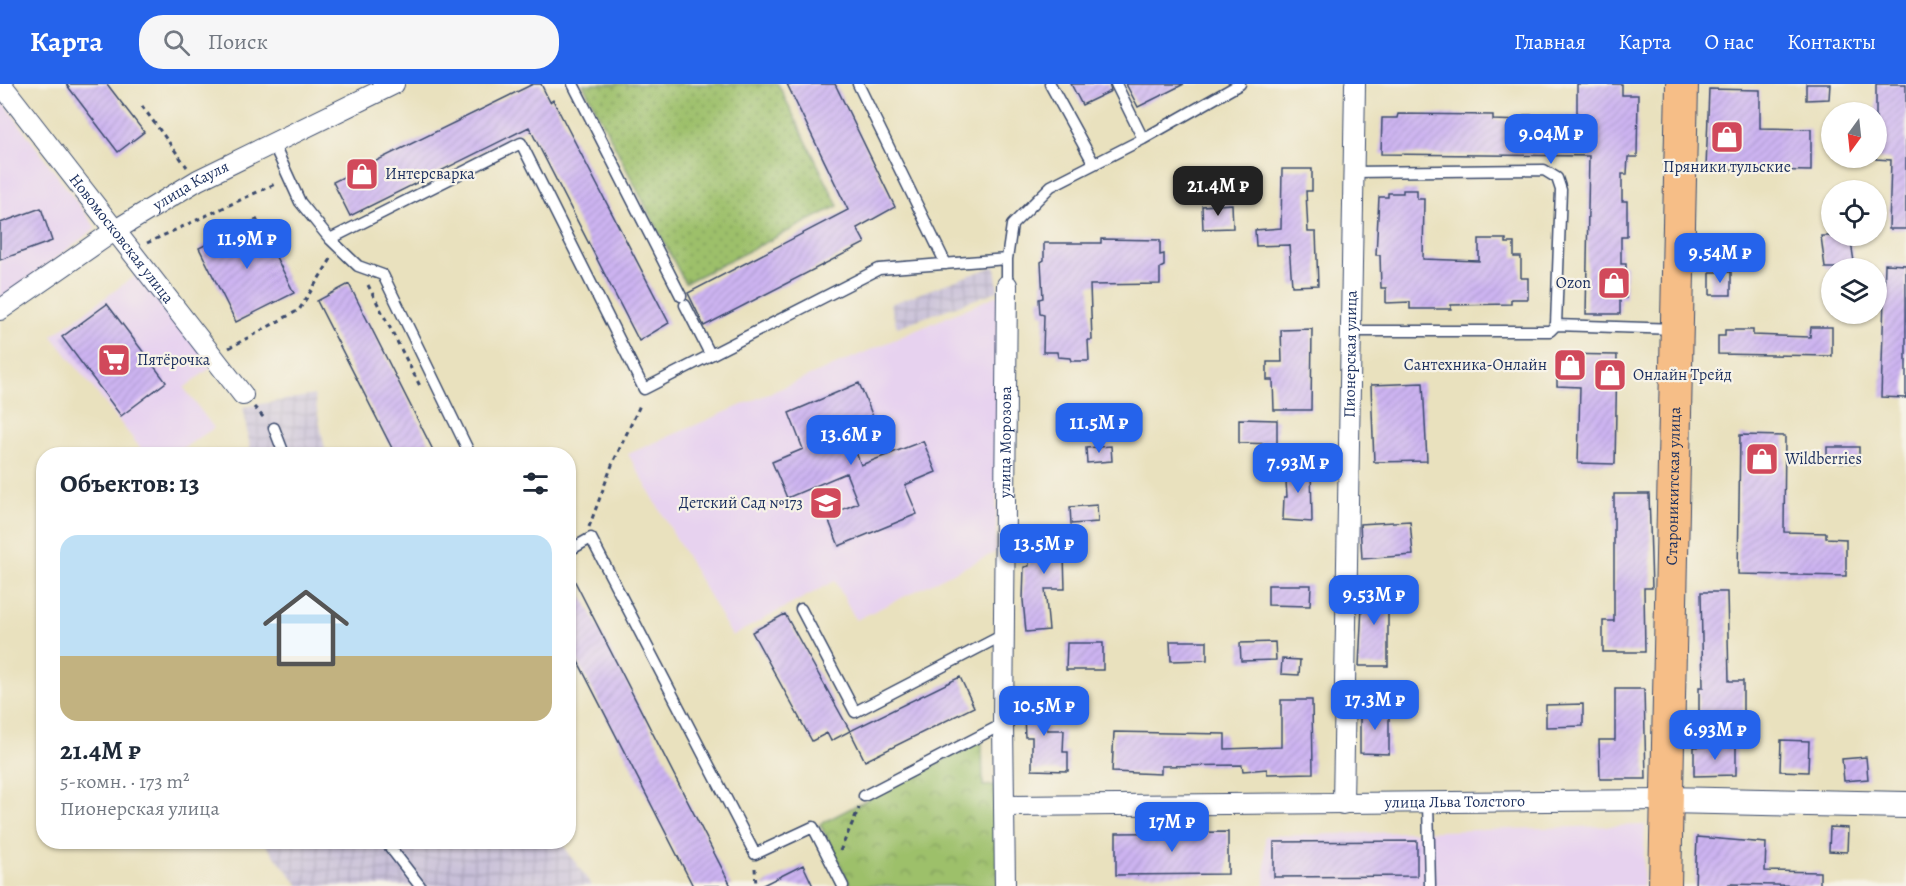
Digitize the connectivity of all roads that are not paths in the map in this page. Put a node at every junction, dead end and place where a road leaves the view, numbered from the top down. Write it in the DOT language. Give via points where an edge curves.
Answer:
graph roads {
  1 [pos="1,84"];
  2 [pos="394,84"];
  3 [pos="573,84"];
  4 [pos="858,84"];
  5 [pos="1050,84"];
  6 [pos="1116,84"];
  7 [pos="1240,84"];
  8 [pos="1355,84"];
  9 [pos="1682,84"];
  10 [pos="1143,139"];
  11 [pos="273,143"];
  12 [pos="1095,164"];
  13 [pos="1353,171"];
  14 [pos="114,231"];
  15 [pos="330,239"];
  16 [pos="1007,259"];
  17 [pos="946,264"];
  18 [pos="1007,285"];
  19 [pos="0,310"];
  20 [pos="1556,325"];
  21 [pos="1677,330"];
  22 [pos="1351,331"];
  23 [pos="710,354"];
  24 [pos="243,395"];
  25 [pos="274,428"];
  26 [pos="281,447"];
  27 [pos="467,447"];
  28 [pos="576,547"];
  29 [pos="801,609"];
  30 [pos="1005,634"];
  31 [pos="1003,724"];
  32 [pos="864,796"];
  33 [pos="1666,800"];
  34 [pos="1428,803"];
  35 [pos="1343,804"];
  36 [pos="1906,805"];
  37 [pos="1005,806"];
  38 [pos="391,849"];
  39 [pos="420,886"];
  40 [pos="843,886"];
  41 [pos="1005,886"];
  42 [pos="1430,886"];
  43 [pos="1665,886"];
  1 -- 14 [label="street, Новомосковская улица"];
  2 -- 11 [label="street, улица Кауля"];
  3 -- 23 [label="lane"];
  4 -- 17 [label="lane"];
  5 -- 12 [label="lane"];
  6 -- 10 [label="lane"];
  7 -- 10 [label="lane"];
  8 -- 13 [label="street, Пионерская улица"];
  9 -- 21 [label="main road, Староникитская улица"];
  10 -- 12 [label="lane"];
  11 -- 14 [label="street, улица Кауля" via="198,180"];
  11 -- 15 [label="lane" via="300,202"];
  12 -- 16 [label="lane" via="1051,186 1012,225"];
  13 -- 20 [label="lane" via="1544,170 1557,178 1561,189"];
  13 -- 22 [label="street, Пионерская улица"];
  14 -- 19 [label="street, улица Кауля"];
  14 -- 24 [label="street, Новомосковская улица"];
  15 -- 23 [label="lane" via="521,143 644,389"];
  15 -- 27 [label="lane" via="358,266 383,275"];
  16 -- 17 [label="lane"];
  16 -- 18 [label="lane"];
  17 -- 23 [label="lane" via="879,269"];
  18 -- 30 [label="street, улица Морозова"];
  20 -- 21 [label="lane"];
  20 -- 22 [label="lane" via="1550,332"];
  21 -- 33 [label="main road, Староникитская улица"];
  22 -- 35 [label="street, Пионерская улица"];
  25 -- 26 [label="lane"];
  28 -- 40 [label="lane" via="591,538 755,854 813,827"];
  29 -- 30 [label="lane" via="855,712"];
  30 -- 31 [label="street, улица Морозова"];
  31 -- 32 [label="lane"];
  31 -- 37 [label="street, улица Морозова"];
  33 -- 34 [label="street, улица Льва Толстого"];
  33 -- 36 [label="street, улица Льва Толстого"];
  33 -- 43 [label="main road, Староникитская улица"];
  34 -- 35 [label="street, улица Льва Толстого"];
  34 -- 42 [label="lane"];
  35 -- 37 [label="street, улица Льва Толстого"];
  37 -- 41 [label="street, улица Морозова"];
  38 -- 39 [label="lane"];
}
